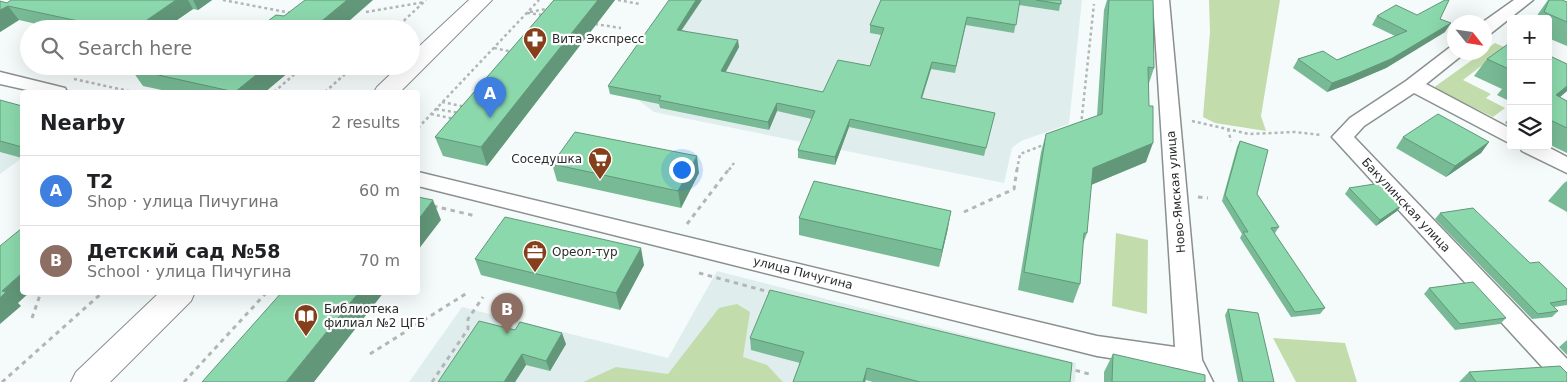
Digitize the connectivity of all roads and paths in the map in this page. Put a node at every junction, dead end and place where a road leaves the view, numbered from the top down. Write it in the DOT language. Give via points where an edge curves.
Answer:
graph roads {
  1 [pos="223,0"];
  2 [pos="481,0"];
  3 [pos="539,0"];
  4 [pos="618,0"];
  5 [pos="1162,0"];
  6 [pos="1525,0"];
  7 [pos="426,1"];
  8 [pos="640,4"];
  9 [pos="1094,4"];
  10 [pos="554,7"];
  11 [pos="366,12"];
  12 [pos="527,13"];
  13 [pos="299,14"];
  14 [pos="546,16"];
  15 [pos="405,20"];
  16 [pos="593,23"];
  17 [pos="1492,24"];
  18 [pos="621,28"];
  19 [pos="494,48"];
  20 [pos="519,53"];
  21 [pos="1447,58"];
  22 [pos="420,59"];
  23 [pos="294,75"];
  24 [pos="344,75"];
  25 [pos="404,75"];
  26 [pos="0,78"];
  27 [pos="1413,85"];
  28 [pos="50,90"];
  29 [pos="276,90"];
  30 [pos="327,90"];
  31 [pos="388,90"];
  32 [pos="442,102"];
  33 [pos="469,108"];
  34 [pos="436,109"];
  35 [pos="431,114"];
  36 [pos="464,114"];
  37 [pos="1169,116"];
  38 [pos="459,119"];
  39 [pos="420,126"];
  40 [pos="1228,129"];
  41 [pos="1080,131"];
  42 [pos="1507,134"];
  43 [pos="1342,137"];
  44 [pos="1054,140"];
  45 [pos="1231,141"];
  46 [pos="1537,150"];
  47 [pos="734,163"];
  48 [pos="1567,166"];
  49 [pos="420,179"];
  50 [pos="426,204"];
  51 [pos="964,212"];
  52 [pos="476,216"];
  53 [pos="673,241"];
  54 [pos="698,273"];
  55 [pos="467,293"];
  56 [pos="777,294"];
  57 [pos="40,295"];
  58 [pos="100,295"];
  59 [pos="177,295"];
  60 [pos="264,295"];
  61 [pos="483,297"];
  62 [pos="32,318"];
  63 [pos="370,354"];
  64 [pos="1065,368"];
  65 [pos="1195,371"];
  66 [pos="1093,375"];
  67 [pos="1567,376"];
  68 [pos="2,382"];
  69 [pos="88,382"];
  70 [pos="184,382"];
  71 [pos="432,382"];
  1 -- 13 [label="path"];
  2 -- 22 [label="main road"];
  3 -- 12 [label="path"];
  4 -- 8 [label="path"];
  5 -- 37 [label="street, Ново-Ямская улица"];
  6 -- 17 [label="street"];
  7 -- 11 [label="path"];
  7 -- 15 [label="path"];
  9 -- 41 [label="path"];
  10 -- 12 [label="path"];
  12 -- 14 [label="path"];
  12 -- 19 [label="path"];
  16 -- 18 [label="path"];
  19 -- 20 [label="path"];
  19 -- 32 [label="path"];
  21 -- 27 [label="street"];
  23 -- 29 [label="path"];
  24 -- 30 [label="path"];
  25 -- 31 [label="main road"];
  26 -- 28 [label="street"];
  27 -- 42 [label="street"];
  27 -- 43 [label="street" via="1357,122"];
  32 -- 33 [label="path"];
  32 -- 34 [label="path"];
  34 -- 35 [label="path"];
  34 -- 36 [label="path"];
  35 -- 38 [label="path"];
  35 -- 39 [label="path"];
  37 -- 40 [label="path"];
  37 -- 65 [label="street, Ново-Ямская улица"];
  40 -- 43 [label="path" via="1249,134 1295,132"];
  40 -- 45 [label="path"];
  43 -- 67 [label="street, Бакулинская улица"];
  44 -- 51 [label="path" via="1020,154 1014,189"];
  46 -- 48 [label="street"];
  47 -- 53 [label="path"];
  49 -- 53 [label="street, улица Пичугина"];
  50 -- 52 [label="path"];
  53 -- 65 [label="street, улица Пичугина"];
  54 -- 56 [label="path"];
  55 -- 63 [label="path"];
  57 -- 62 [label="path"];
  58 -- 68 [label="path"];
  59 -- 69 [label="main road"];
  60 -- 70 [label="path"];
  61 -- 71 [label="path" via="468,319 468,329"];
  64 -- 66 [label="path"];
}
